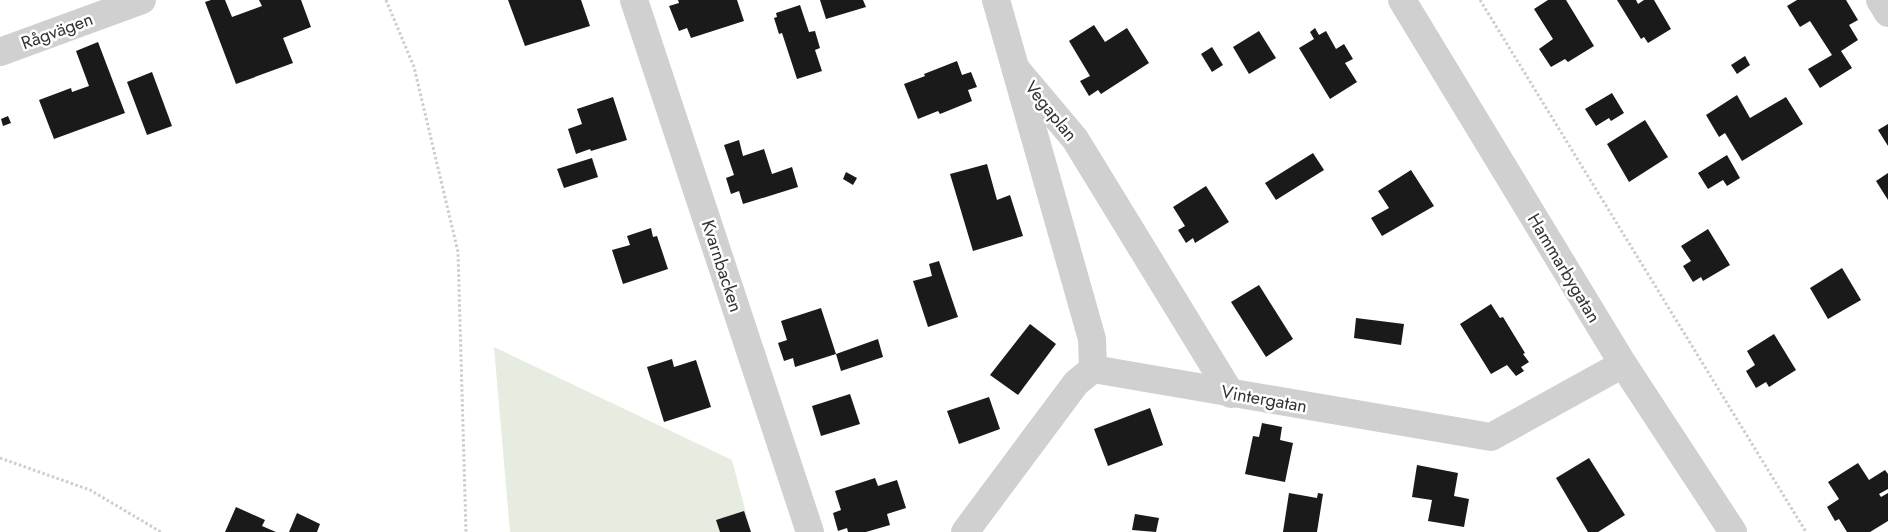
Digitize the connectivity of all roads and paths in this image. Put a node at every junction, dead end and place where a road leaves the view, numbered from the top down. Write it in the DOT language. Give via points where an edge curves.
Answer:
graph roads {
  1 [pos="142,0"];
  2 [pos="386,0"];
  3 [pos="634,0"];
  4 [pos="996,0"];
  5 [pos="1402,0"];
  6 [pos="1480,0"];
  7 [pos="1880,0"];
  8 [pos="1888,13"];
  9 [pos="0,52"];
  10 [pos="1016,69"];
  11 [pos="1623,364"];
  12 [pos="1094,369"];
  13 [pos="1231,394"];
  14 [pos="0,458"];
  15 [pos="161,532"];
  16 [pos="466,532"];
  17 [pos="810,532"];
  18 [pos="965,532"];
  19 [pos="1733,532"];
  20 [pos="1806,532"];
  1 -- 9 [label="street, Rågvägen"];
  2 -- 16 [label="path" via="414,67 458,252"];
  3 -- 17 [label="street, Kvarnbacken"];
  4 -- 10 [label="street"];
  5 -- 11 [label="street, Hammarbygatan"];
  6 -- 20 [label="path"];
  7 -- 8 [label="street"];
  10 -- 12 [label="street, Vegaplan" via="1092,339"];
  10 -- 13 [label="street, Vegaplan" via="1075,139"];
  11 -- 13 [label="street, Vintergatan" via="1491,437"];
  11 -- 19 [label="street, Hammarbygatan"];
  12 -- 13 [label="street, Vintergatan"];
  12 -- 18 [label="street" via="1076,383"];
  14 -- 15 [label="path" via="90,490"];
}
